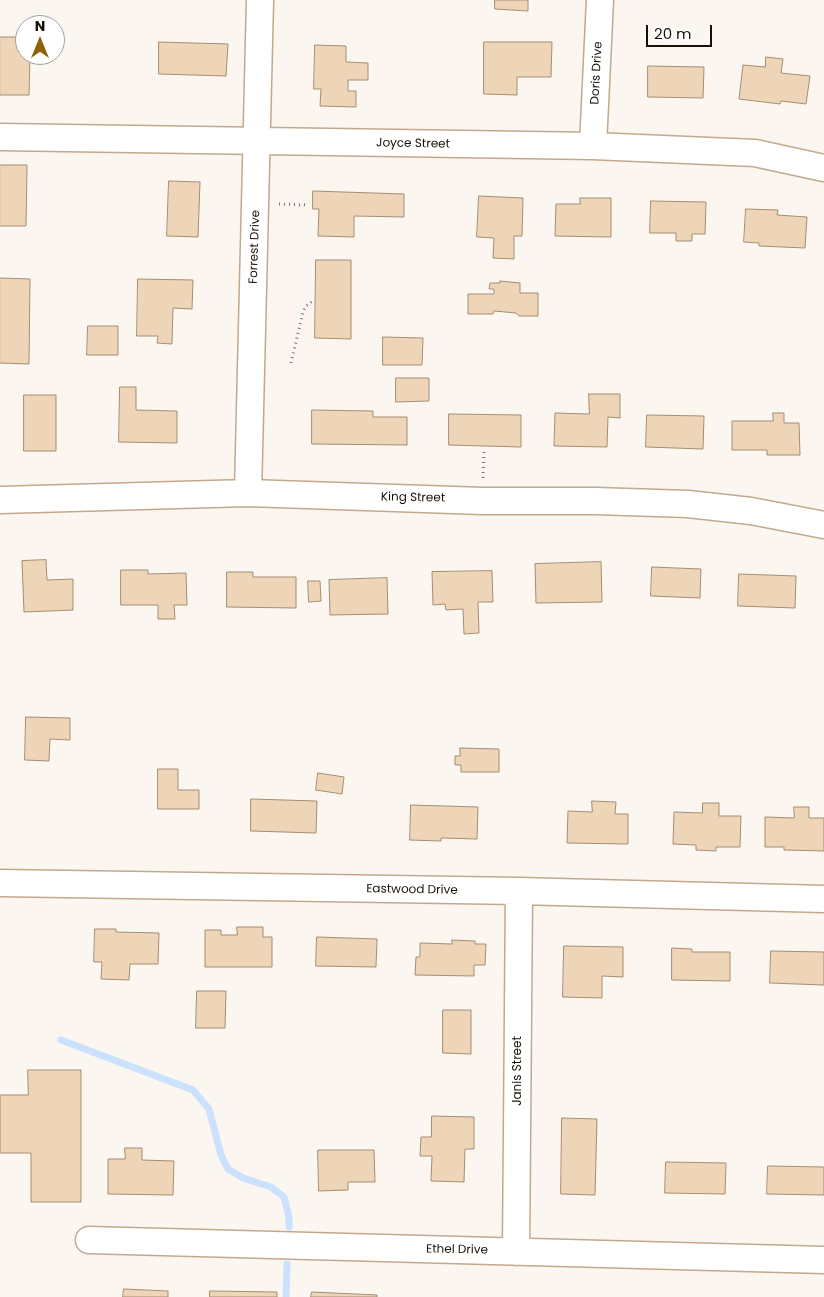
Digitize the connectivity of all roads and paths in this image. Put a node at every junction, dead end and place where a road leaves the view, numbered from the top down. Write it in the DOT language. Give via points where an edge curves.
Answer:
graph roads {
  1 [pos="260,0"];
  2 [pos="600,0"];
  3 [pos="0,137"];
  4 [pos="258,142"];
  5 [pos="593,146"];
  6 [pos="824,168"];
  7 [pos="256,204"];
  8 [pos="309,205"];
  9 [pos="314,300"];
  10 [pos="291,363"];
  11 [pos="248,493"];
  12 [pos="0,500"];
  13 [pos="824,525"];
  14 [pos="0,883"];
  15 [pos="519,891"];
  16 [pos="824,899"];
  17 [pos="89,1240"];
  18 [pos="516,1252"];
  19 [pos="824,1260"];
  1 -- 4 [label="street, Forrest Drive"];
  2 -- 5 [label="street, Doris Drive"];
  3 -- 4 [label="street, Joyce Street"];
  4 -- 5 [label="street, Joyce Street"];
  4 -- 7 [label="street, Forrest Drive"];
  5 -- 6 [label="street, Joyce Street" via="755,154"];
  7 -- 8 [label="path"];
  7 -- 11 [label="street, Forrest Drive"];
  9 -- 10 [label="path" via="303,312"];
  11 -- 12 [label="street, King Street"];
  11 -- 13 [label="street, King Street" via="688,504 752,511"];
  14 -- 15 [label="street, Eastwood Drive"];
  15 -- 16 [label="street, Eastwood Drive"];
  15 -- 18 [label="street, Janis Street"];
  17 -- 18 [label="street, Ethel Drive"];
  18 -- 19 [label="street, Ethel Drive"];
}
